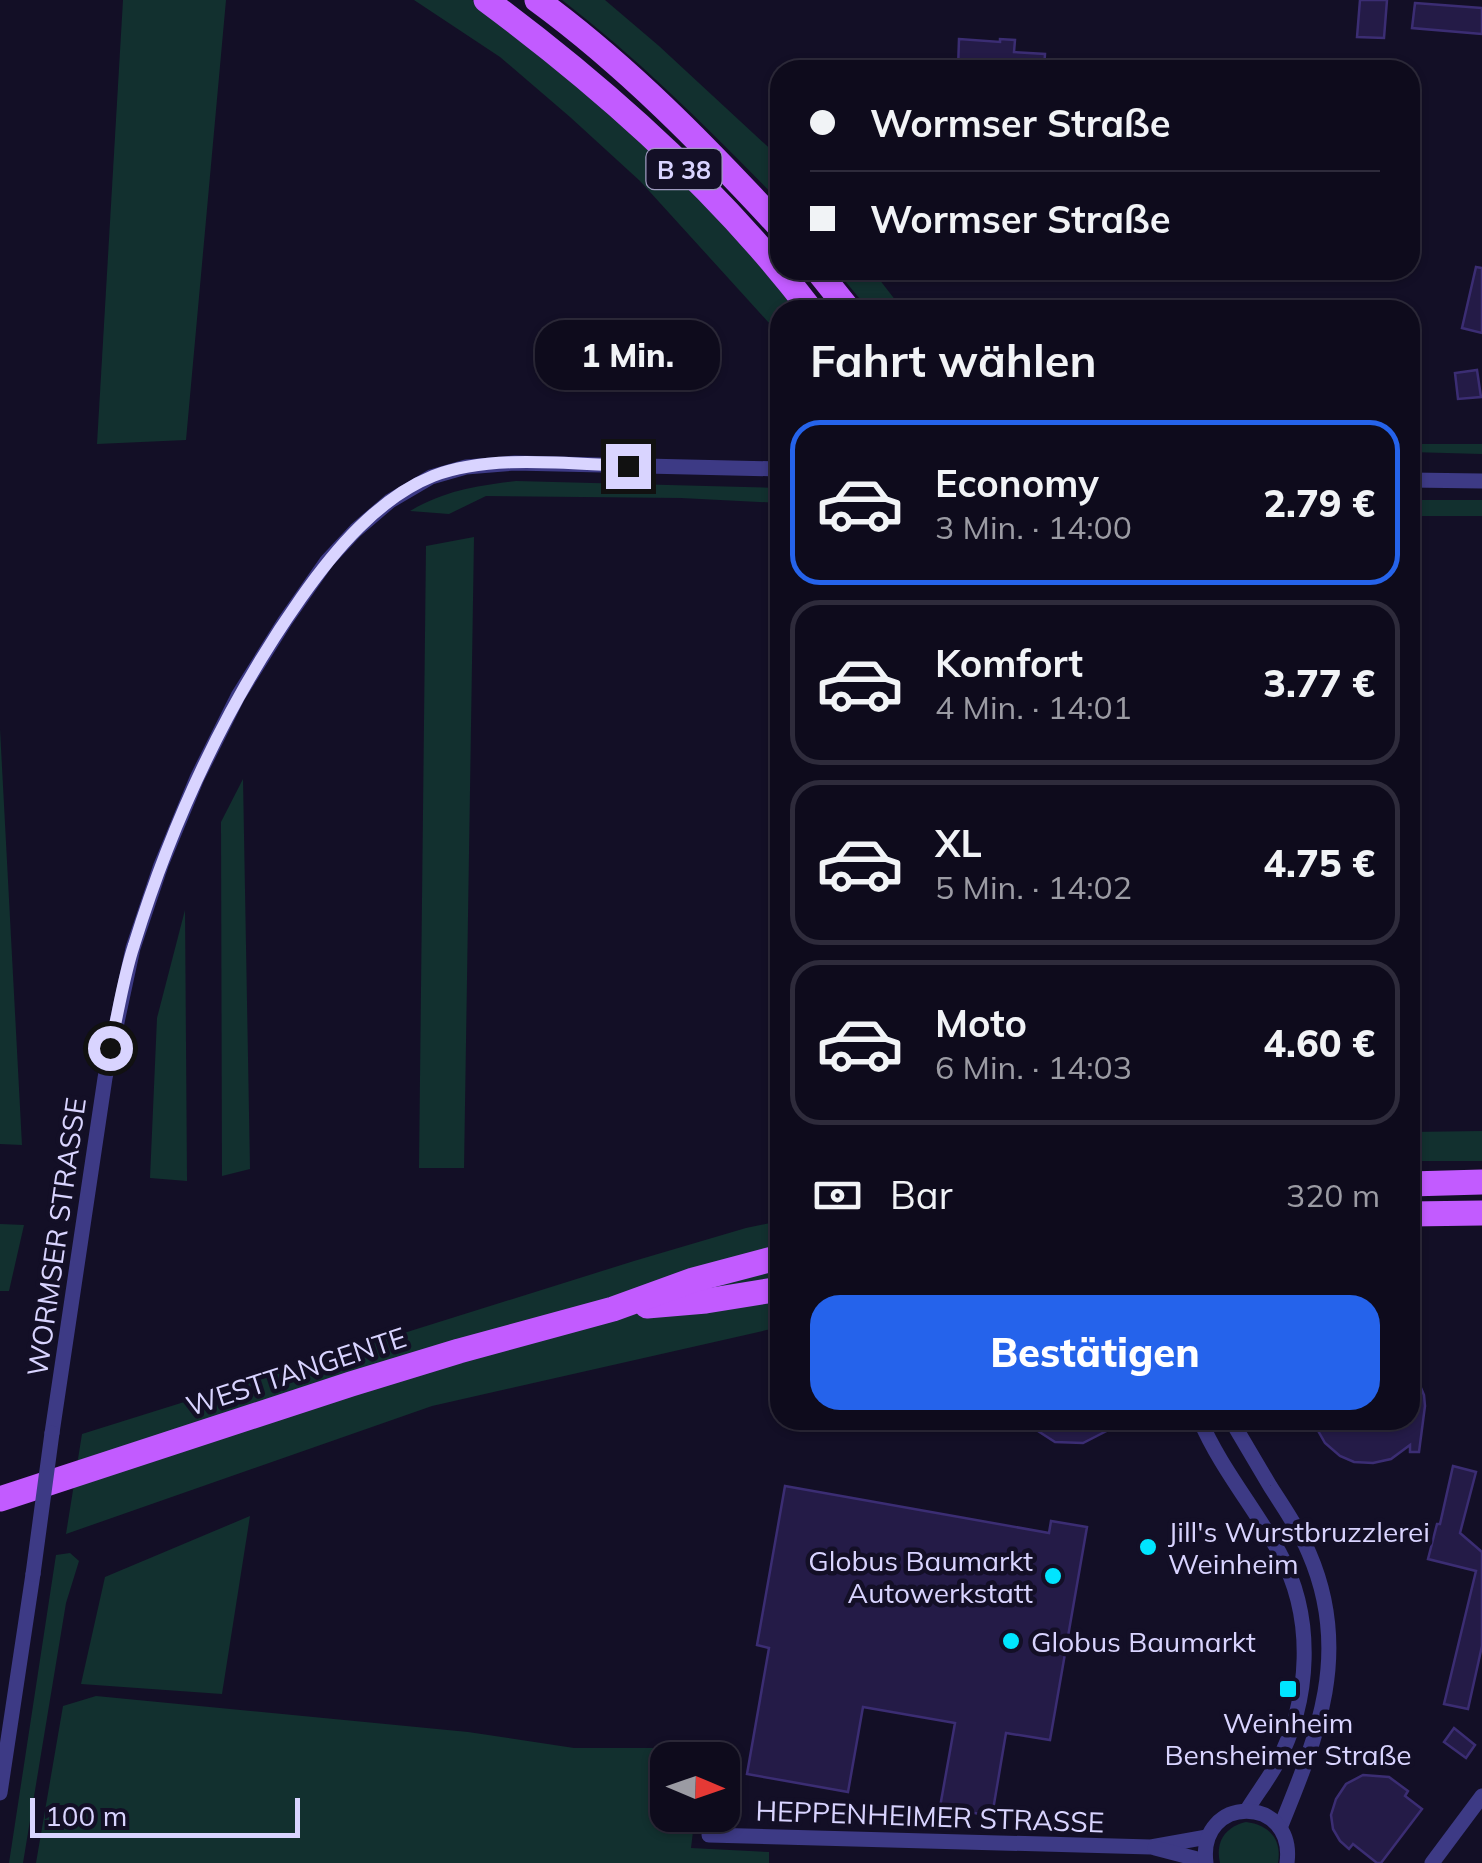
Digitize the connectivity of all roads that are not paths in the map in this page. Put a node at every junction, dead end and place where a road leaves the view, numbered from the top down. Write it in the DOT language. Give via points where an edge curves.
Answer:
graph roads {
  1 [pos="486,0"];
  2 [pos="537,0"];
  3 [pos="770,216"];
  4 [pos="770,261"];
  5 [pos="786,280"];
  6 [pos="826,280"];
  7 [pos="803,300"];
  8 [pos="841,300"];
  9 [pos="770,469"];
  10 [pos="1420,480"];
  11 [pos="1482,481"];
  12 [pos="1482,1182"];
  13 [pos="1420,1184"];
  14 [pos="1482,1213"];
  15 [pos="1420,1214"];
  16 [pos="770,1260"];
  17 [pos="770,1291"];
  18 [pos="612,1309"];
  19 [pos="1205,1430"];
  20 [pos="1236,1430"];
  21 [pos="0,1499"];
  22 [pos="0,1793"];
  23 [pos="1482,1796"];
  24 [pos="1247,1810"];
  25 [pos="1280,1828"];
  26 [pos="708,1835"];
  27 [pos="1207,1837"];
  28 [pos="1151,1846"];
  29 [pos="1205,1862"];
  30 [pos="1287,1863"];
  31 [pos="1432,1863"];
  1 -- 4 [label="main road, B 38" via="630,116"];
  2 -- 3 [label="main road, B 38" via="649,94"];
  5 -- 7 [label="main road, B 38"];
  6 -- 8 [label="main road"];
  9 -- 22 [label="street, WORMSER STRASSE, bridge" via="515,463 431,477 390,501 327,562 238,696 161,865 133,948 105,1078"];
  10 -- 11 [label="street"];
  12 -- 13 [label="main road"];
  14 -- 15 [label="main road"];
  16 -- 18 [label="main road, WESTTANGENTE"];
  17 -- 18 [label="main road, WESTTANGENTE"];
  18 -- 21 [label="main road, WESTTANGENTE" via="351,1384"];
  19 -- 24 [label="street" via="1280,1554 1298,1597 1304,1637 1295,1720"];
  20 -- 25 [label="street" via="1309,1553 1326,1613 1330,1655 1320,1724"];
  23 -- 31 [label="street"];
  24 -- 25 [label="street"];
  24 -- 27 [label="street" via="1223,1818"];
  25 -- 30 [label="street"];
  26 -- 28 [label="street, HEPPENHEIMER STRASSE"];
  27 -- 28 [label="street, HEPPENHEIMER STRASSE"];
  27 -- 29 [label="street"];
  28 -- 29 [label="street, HEPPENHEIMER STRASSE"];
}
